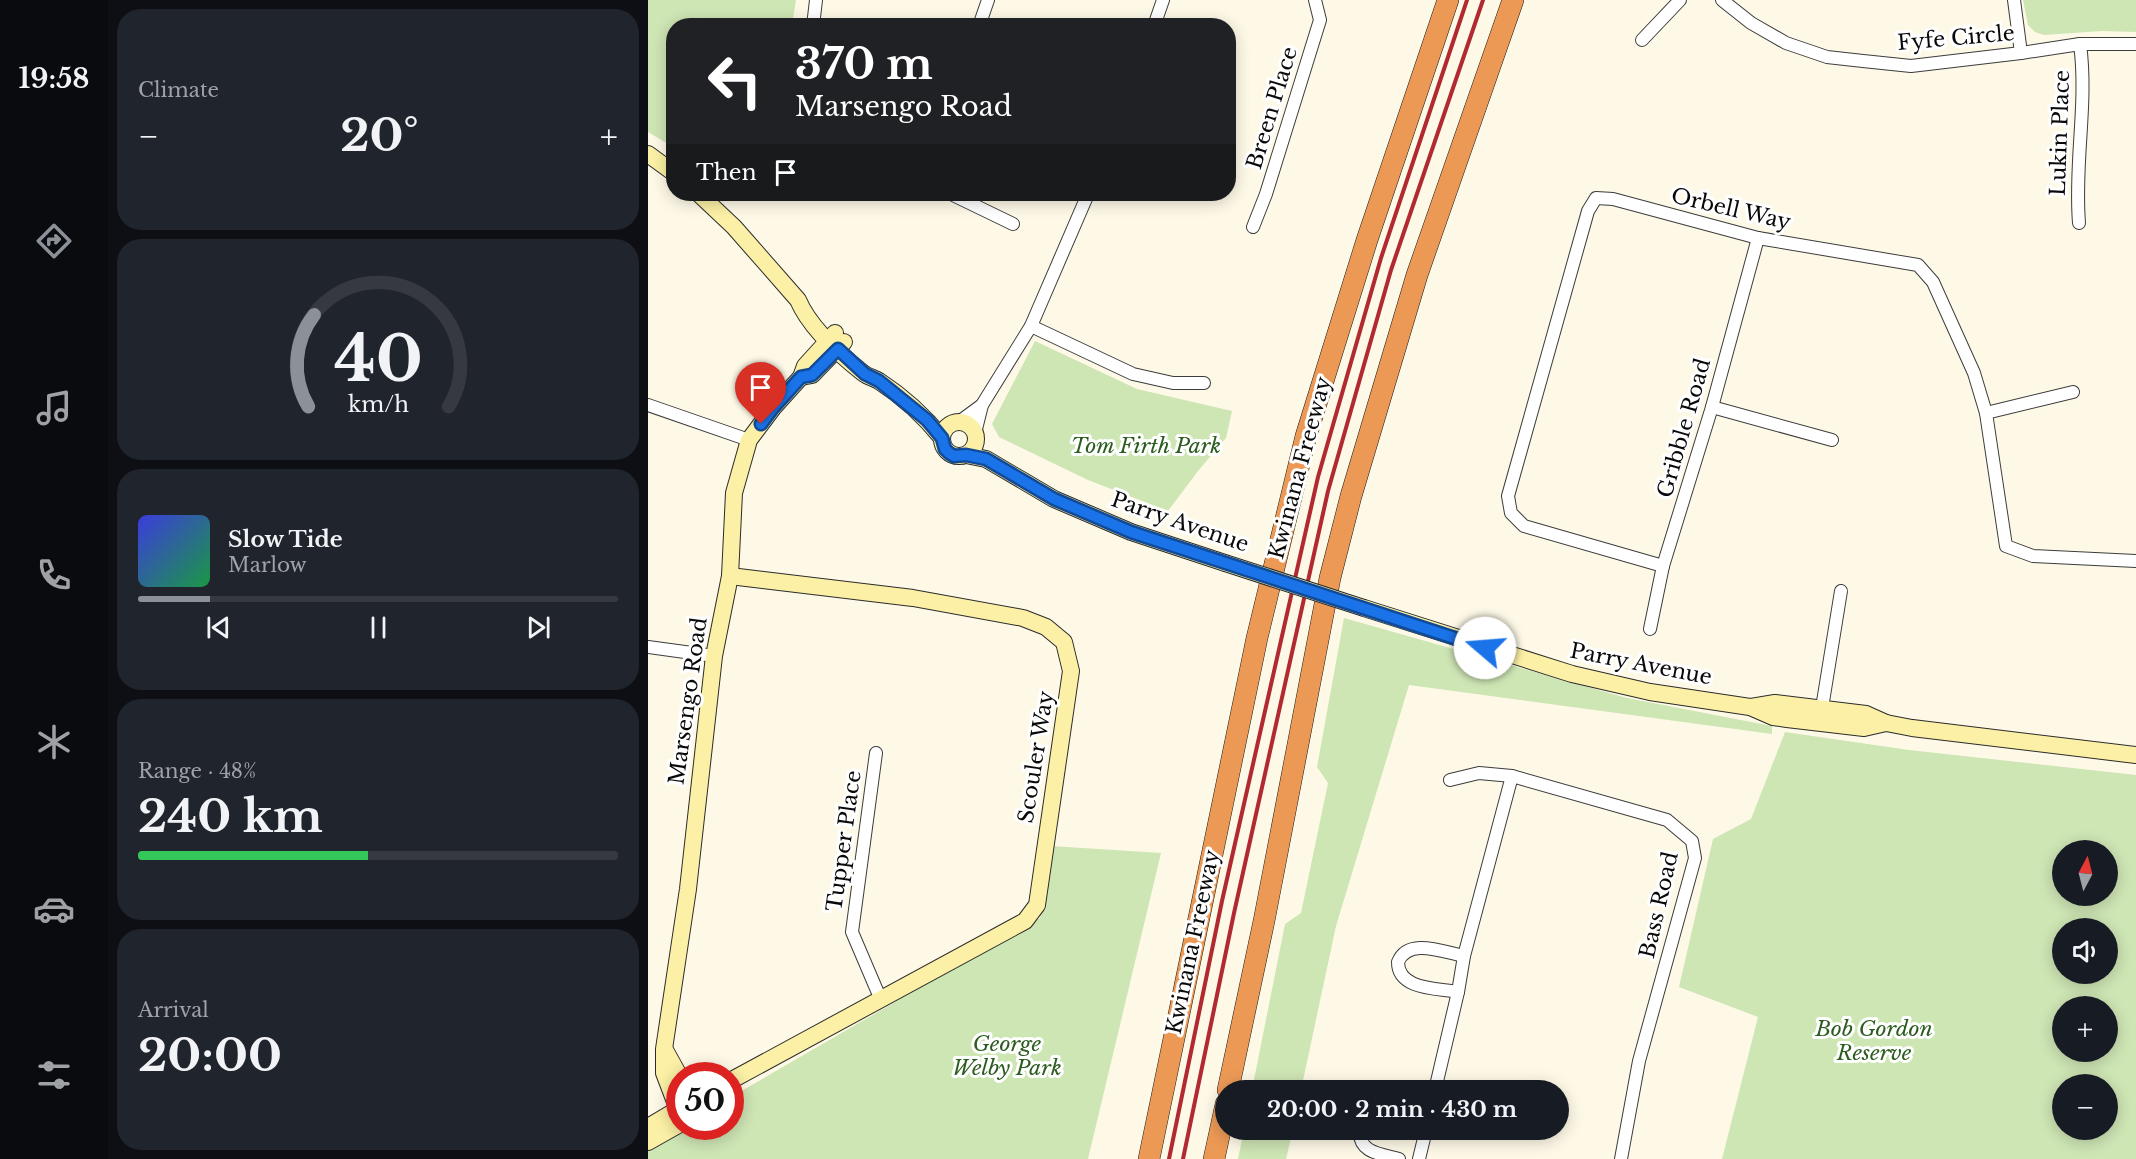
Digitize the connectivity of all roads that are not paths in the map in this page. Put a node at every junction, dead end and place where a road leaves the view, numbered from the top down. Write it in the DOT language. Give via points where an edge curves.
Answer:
graph roads {
  1 [pos="816,0"];
  2 [pos="988,0"];
  3 [pos="1163,0"];
  4 [pos="1315,0"];
  5 [pos="1448,0"];
  6 [pos="1513,0"];
  7 [pos="1680,0"];
  8 [pos="1722,0"];
  9 [pos="2014,0"];
  10 [pos="814,18"];
  11 [pos="982,18"];
  12 [pos="1157,18"];
  13 [pos="1642,40"];
  14 [pos="2080,44"];
  15 [pos="2136,44"];
  16 [pos="2021,53"];
  17 [pos="648,154"];
  18 [pos="666,167"];
  19 [pos="706,201"];
  20 [pos="965,201"];
  21 [pos="1085,201"];
  22 [pos="2079,223"];
  23 [pos="1013,224"];
  24 [pos="1253,227"];
  25 [pos="1758,238"];
  26 [pos="1031,326"];
  27 [pos="836,341"];
  28 [pos="1204,384"];
  29 [pos="2073,392"];
  30 [pos="648,405"];
  31 [pos="982,405"];
  32 [pos="1712,407"];
  33 [pos="1986,413"];
  34 [pos="951,428"];
  35 [pos="975,436"];
  36 [pos="749,440"];
  37 [pos="1832,440"];
  38 [pos="966,455"];
  39 [pos="986,459"];
  40 [pos="2136,561"];
  41 [pos="1663,566"];
  42 [pos="730,576"];
  43 [pos="1841,591"];
  44 [pos="1650,629"];
  45 [pos="648,647"];
  46 [pos="714,656"];
  47 [pos="1821,716"];
  48 [pos="876,753"];
  49 [pos="2136,755"];
  50 [pos="1512,776"];
  51 [pos="1450,780"];
  52 [pos="1464,956"];
  53 [pos="1458,992"];
  54 [pos="881,1000"];
  55 [pos="664,1049"];
  56 [pos="671,1062"];
  57 [pos="764,1064"];
  58 [pos="744,1074"];
  59 [pos="666,1078"];
  60 [pos="1230,1080"];
  61 [pos="1437,1080"];
  62 [pos="744,1084"];
  63 [pos="666,1119"];
  64 [pos="666,1126"];
  65 [pos="648,1127"];
  66 [pos="1218,1140"];
  67 [pos="1361,1140"];
  68 [pos="1424,1140"];
  69 [pos="648,1142"];
  70 [pos="1149,1159"];
  71 [pos="1214,1159"];
  72 [pos="1399,1159"];
  73 [pos="1419,1159"];
  74 [pos="1621,1159"];
  1 -- 10 [label="street"];
  2 -- 11 [label="street"];
  3 -- 12 [label="street"];
  4 -- 24 [label="street, Breen Place" via="1320,20"];
  5 -- 70 [label="highway, Kwinana Freeway" via="1366,240 1306,436 1254,650"];
  6 -- 60 [label="highway" via="1417,275 1351,496 1330,578"];
  7 -- 13 [label="street"];
  8 -- 16 [label="street, Fyfe Circle" via="1786,43 1827,57 1911,66"];
  9 -- 16 [label="street"];
  14 -- 15 [label="street, Fyfe Circle"];
  14 -- 16 [label="street, Fyfe Circle"];
  14 -- 22 [label="street, Lukin Place" via="2084,73 2076,193"];
  17 -- 18 [label="street"];
  19 -- 27 [label="street" via="798,300 804,314"];
  20 -- 23 [label="street"];
  21 -- 26 [label="street"];
  25 -- 32 [label="street, Gribble Road"];
  25 -- 33 [label="street, Orbell Way" via="1918,265 1933,282 1974,373"];
  25 -- 41 [label="street, Orbell Way" via="1613,200 1596,198 1588,211 1508,496 1511,513 1524,526"];
  26 -- 28 [label="street" via="1134,374 1173,383"];
  26 -- 31 [label="street"];
  27 -- 34 [label="street" via="871,367 879,381 927,420"];
  27 -- 36 [label="street, Marsengo Road" via="812,375 801,377"];
  29 -- 33 [label="street"];
  30 -- 36 [label="street"];
  31 -- 34 [label="street"];
  31 -- 35 [label="street"];
  32 -- 37 [label="street"];
  32 -- 41 [label="street, Gribble Road"];
  33 -- 40 [label="street, Orbell Way" via="2006,546 2033,556"];
  34 -- 35 [label="street" via="969,425"];
  34 -- 38 [label="street, Parry Avenue" via="945,449"];
  35 -- 38 [label="street" via="973,449"];
  35 -- 39 [label="street"];
  36 -- 42 [label="street, Marsengo Road" via="734,493"];
  38 -- 39 [label="street, Parry Avenue"];
  39 -- 47 [label="street, Parry Avenue, bridge" via="1054,499 1131,532 1572,674 1650,692 1750,707 1775,703"];
  41 -- 44 [label="street, Gribble Road"];
  42 -- 46 [label="street, Marsengo Road"];
  42 -- 54 [label="street, Scouler Way" via="914,598 1023,618 1046,627 1064,642 1071,671 1037,904 1025,921 1007,933"];
  43 -- 47 [label="street"];
  45 -- 46 [label="street"];
  46 -- 55 [label="street, Marsengo Road" via="688,889"];
  47 -- 49 [label="street, Parry Avenue" via="1866,714 1887,723"];
  48 -- 54 [label="street, Tupper Place" via="852,932"];
  50 -- 51 [label="street, Bass Road" via="1479,773"];
  50 -- 52 [label="street"];
  50 -- 74 [label="street, Bass Road" via="1667,820 1692,841 1695,858 1639,1061"];
  52 -- 53 [label="street"];
  52 -- 53 [label="street" via="1416,947 1404,952 1398,962 1400,975 1410,983"];
  53 -- 61 [label="street"];
  54 -- 57 [label="street, Scouler Way"];
  55 -- 56 [label="street"];
  55 -- 59 [label="street, Marsengo Road"];
  57 -- 58 [label="street, Scouler Way"];
  57 -- 62 [label="street, Scouler Way"];
  63 -- 65 [label="street"];
  64 -- 69 [label="street"];
  66 -- 71 [label="highway"];
  67 -- 72 [label="street" via="1370,1151"];
  68 -- 73 [label="street"];
}
